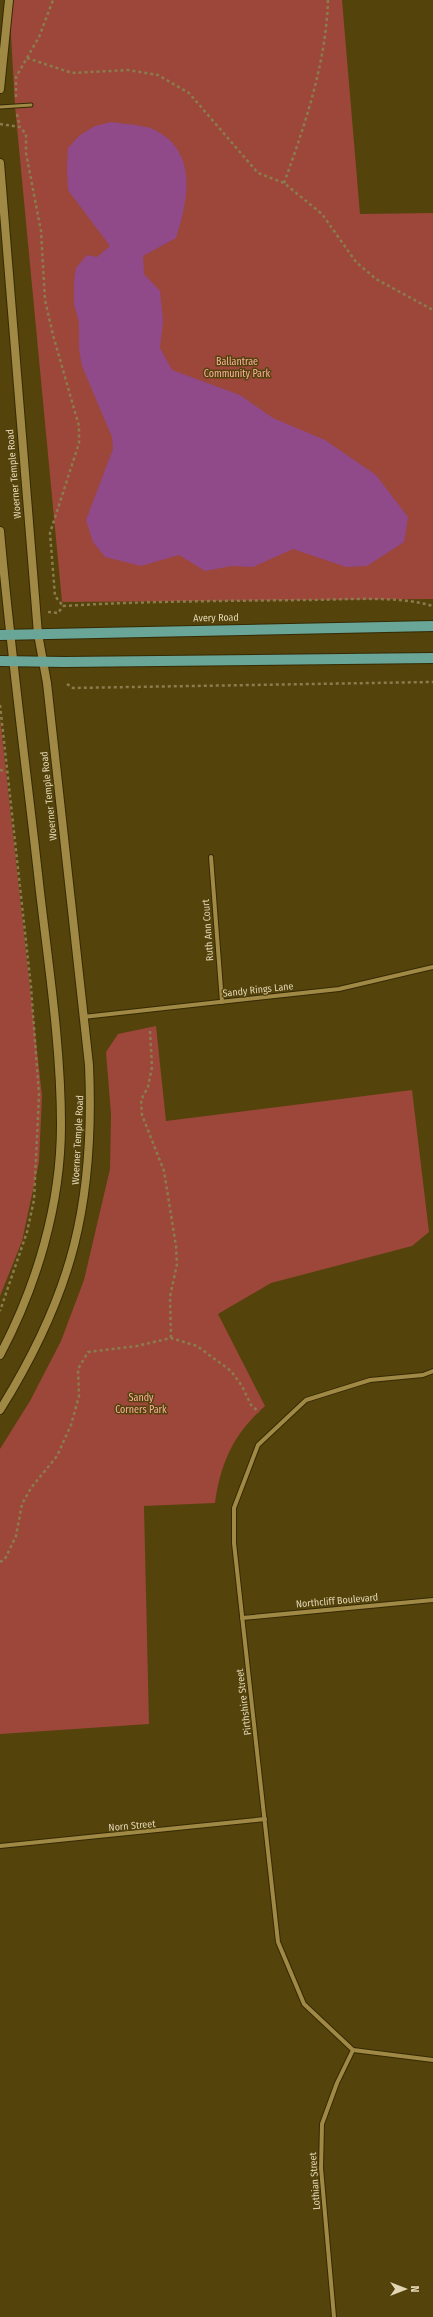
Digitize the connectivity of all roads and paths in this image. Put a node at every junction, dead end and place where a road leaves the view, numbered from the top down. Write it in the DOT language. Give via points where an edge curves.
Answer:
graph roads {
  1 [pos="9,0"];
  2 [pos="53,0"];
  3 [pos="328,0"];
  4 [pos="27,58"];
  5 [pos="0,89"];
  6 [pos="31,105"];
  7 [pos="16,106"];
  8 [pos="0,107"];
  9 [pos="0,124"];
  10 [pos="0,163"];
  11 [pos="284,183"];
  12 [pos="433,310"];
  13 [pos="0,531"];
  14 [pos="433,606"];
  15 [pos="433,626"];
  16 [pos="38,634"];
  17 [pos="5,635"];
  18 [pos="433,658"];
  19 [pos="0,661"];
  20 [pos="14,662"];
  21 [pos="43,662"];
  22 [pos="433,682"];
  23 [pos="67,684"];
  24 [pos="0,706"];
  25 [pos="0,770"];
  26 [pos="6,771"];
  27 [pos="211,857"];
  28 [pos="433,967"];
  29 [pos="222,1002"];
  30 [pos="84,1017"];
  31 [pos="150,1031"];
  32 [pos="0,1310"];
  33 [pos="170,1338"];
  34 [pos="0,1355"];
  35 [pos="433,1371"];
  36 [pos="0,1410"];
  37 [pos="259,1412"];
  38 [pos="0,1562"];
  39 [pos="433,1600"];
  40 [pos="242,1618"];
  41 [pos="265,1819"];
  42 [pos="0,1846"];
  43 [pos="353,2050"];
  44 [pos="433,2060"];
  45 [pos="334,2317"];
  1 -- 5 [label="main road"];
  2 -- 4 [label="path" via="39,37"];
  3 -- 11 [label="path" via="327,24 306,121"];
  4 -- 7 [label="path" via="16,77"];
  4 -- 11 [label="path" via="72,73 128,70 158,75 190,93 258,173"];
  6 -- 7 [label="lane"];
  7 -- 8 [label="lane"];
  9 -- 14 [label="path" via="20,126 26,134 26,153 41,231 45,300 79,426 79,443 50,533 55,596 63,606 136,601 352,600 421,602"];
  10 -- 16 [label="main road, Woerner Temple Road"];
  11 -- 12 [label="path" via="322,214 356,262 376,279"];
  13 -- 17 [label="main road, Woerner Temple Road"];
  15 -- 16 [label="main road, Avery Road"];
  16 -- 17 [label="main road, Avery Road"];
  16 -- 21 [label="main road, Woerner Temple Road"];
  17 -- 20 [label="main road, Woerner Temple Road"];
  18 -- 21 [label="main road"];
  19 -- 20 [label="main road"];
  20 -- 21 [label="main road"];
  20 -- 34 [label="main road, Woerner Temple Road" via="55,1020 61,1126 58,1170 50,1218 32,1283"];
  21 -- 30 [label="main road, Woerner Temple Road"];
  22 -- 23 [label="path" via="72,688"];
  24 -- 26 [label="path"];
  25 -- 26 [label="path"];
  26 -- 32 [label="path" via="12,805 31,987 39,1095 34,1200 27,1232"];
  27 -- 29 [label="street, Ruth Ann Court"];
  28 -- 29 [label="street, Sandy Rings Lane" via="339,989"];
  29 -- 30 [label="street, Sandy Rings Lane"];
  30 -- 36 [label="main road, Woerner Temple Road" via="91,1115 88,1172 80,1224 66,1276 44,1332 23,1374"];
  31 -- 33 [label="path" via="152,1067 148,1087 141,1100 142,1115 164,1171 176,1246 177,1264 170,1297"];
  33 -- 37 [label="path" via="197,1346 231,1372 242,1386 251,1405"];
  33 -- 38 [label="path" via="137,1346 88,1352 78,1369 79,1396 71,1425 57,1456 31,1488 22,1504 16,1536 5,1559"];
  35 -- 40 [label="street, Pirthshire Street" via="423,1375 370,1380 306,1400 258,1445 234,1508 234,1543"];
  39 -- 40 [label="street, Northcliff Boulevard"];
  40 -- 41 [label="street, Pirthshire Street"];
  41 -- 42 [label="street, Norn Street"];
  41 -- 43 [label="street, Pirthshire Street" via="278,1942 304,2004"];
  43 -- 44 [label="street"];
  43 -- 45 [label="street, Lothian Street" via="337,2083 322,2124 321,2168"];
}
